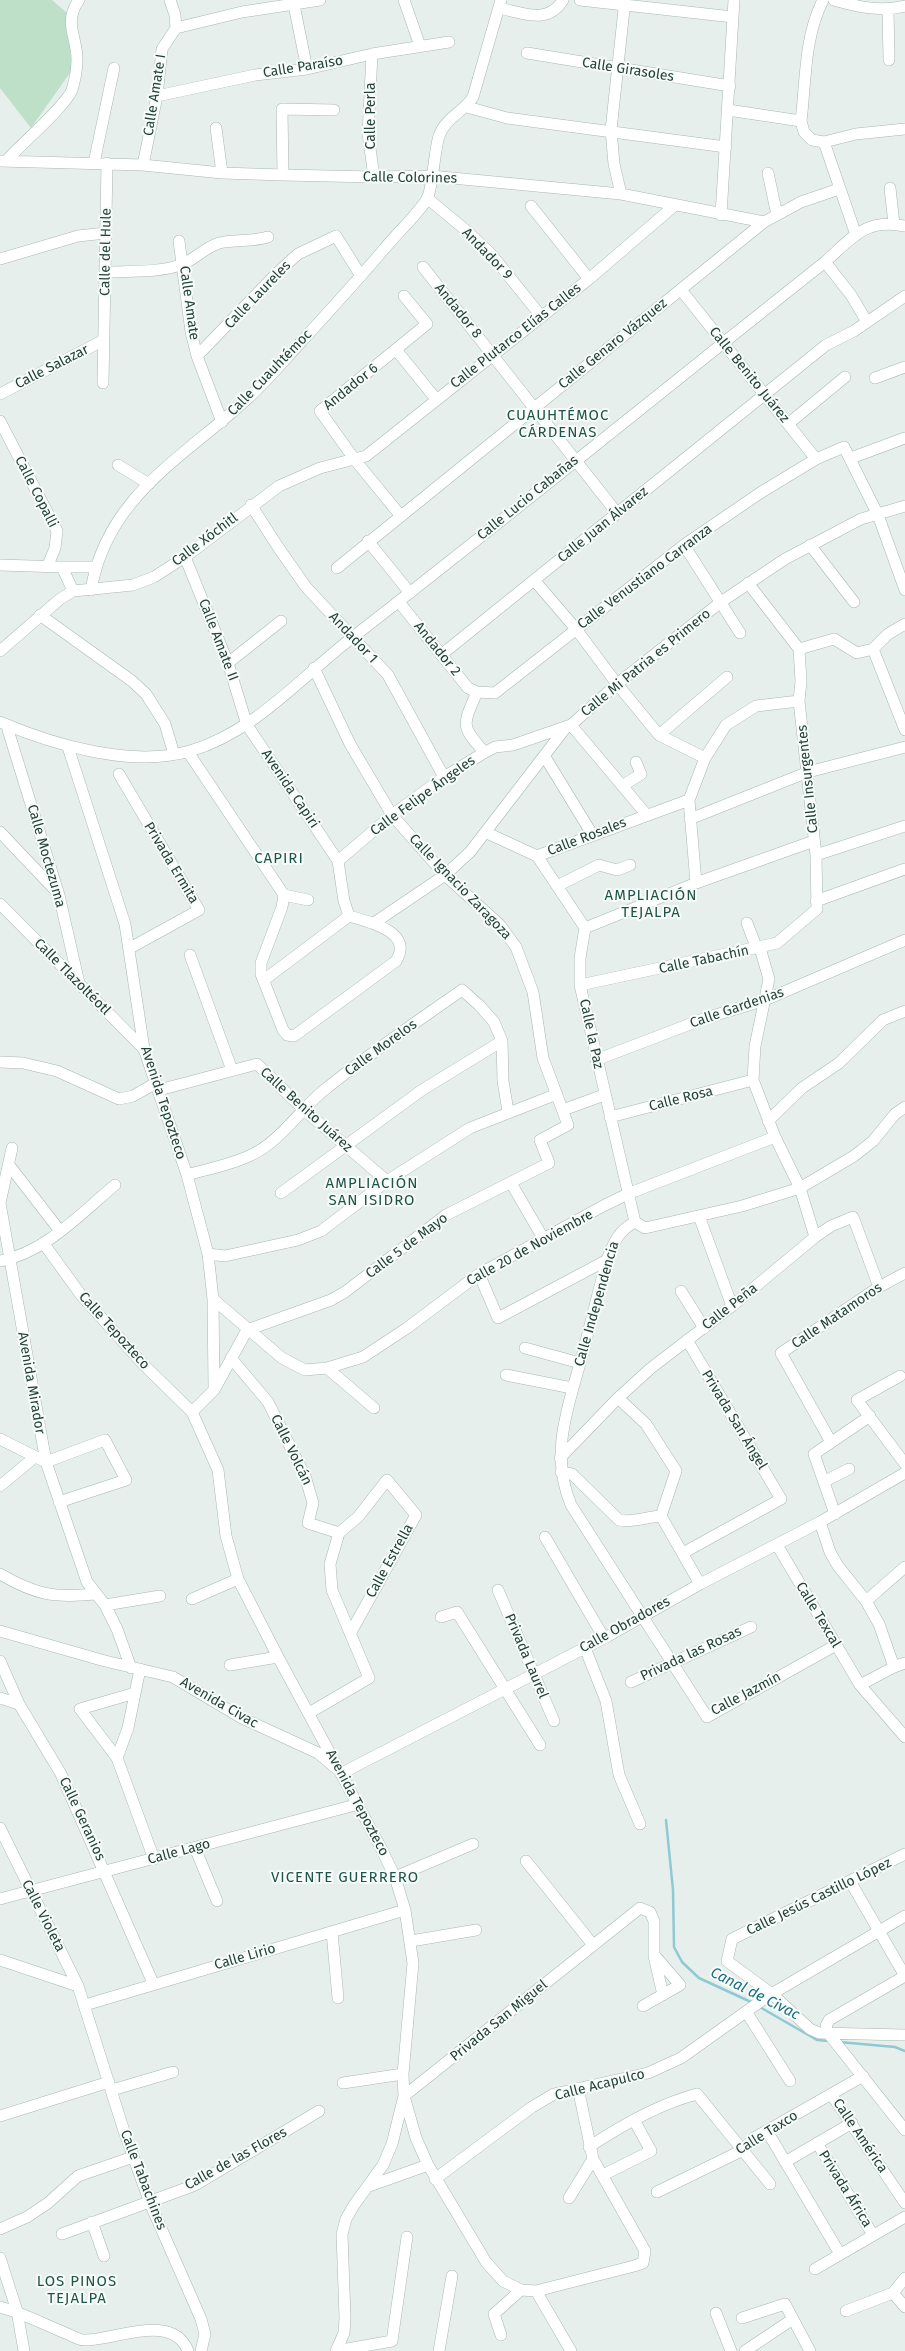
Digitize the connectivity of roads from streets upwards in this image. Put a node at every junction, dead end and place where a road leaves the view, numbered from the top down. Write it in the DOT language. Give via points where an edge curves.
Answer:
graph roads {
  1 [pos="79,0"];
  2 [pos="170,0"];
  3 [pos="238,0"];
  4 [pos="320,0"];
  5 [pos="404,0"];
  6 [pos="563,0"];
  7 [pos="580,0"];
  8 [pos="734,0"];
  9 [pos="823,0"];
  10 [pos="834,0"];
  11 [pos="301,3"];
  12 [pos="624,3"];
  13 [pos="500,4"];
  14 [pos="905,6"];
  15 [pos="888,10"];
  16 [pos="242,12"];
  17 [pos="733,17"];
  18 [pos="176,28"];
  19 [pos="449,42"];
  20 [pos="420,46"];
  21 [pos="528,53"];
  22 [pos="372,54"];
  23 [pos="889,60"];
  24 [pos="114,68"];
  25 [pos="619,68"];
  26 [pos="307,69"];
  27 [pos="730,86"];
  28 [pos="157,96"];
  29 [pos="467,107"];
  30 [pos="334,110"];
  31 [pos="728,110"];
  32 [pos="801,121"];
  33 [pos="216,128"];
  34 [pos="905,129"];
  35 [pos="611,130"];
  36 [pos="824,142"];
  37 [pos="726,147"];
  38 [pos="3,161"];
  39 [pos="94,163"];
  40 [pos="107,163"];
  41 [pos="143,165"];
  42 [pos="222,173"];
  43 [pos="768,173"];
  44 [pos="283,175"];
  45 [pos="431,176"];
  46 [pos="374,178"];
  47 [pos="890,188"];
  48 [pos="839,189"];
  49 [pos="621,194"];
  50 [pos="427,198"];
  51 [pos="531,206"];
  52 [pos="674,206"];
  53 [pos="721,215"];
  54 [pos="776,215"];
  55 [pos="764,222"];
  56 [pos="899,225"];
  57 [pos="106,232"];
  58 [pos="856,235"];
  59 [pos="268,236"];
  60 [pos="179,241"];
  61 [pos="0,259"];
  62 [pos="825,262"];
  63 [pos="184,263"];
  64 [pos="423,266"];
  65 [pos="106,272"];
  66 [pos="362,276"];
  67 [pos="588,279"];
  68 [pos="681,290"];
  69 [pos="404,296"];
  70 [pos="905,297"];
  71 [pos="541,316"];
  72 [pos="867,322"];
  73 [pos="104,340"];
  74 [pos="722,342"];
  75 [pos="396,351"];
  76 [pos="494,355"];
  77 [pos="197,356"];
  78 [pos="905,367"];
  79 [pos="845,378"];
  80 [pos="875,378"];
  81 [pos="103,383"];
  82 [pos="0,394"];
  83 [pos="764,394"];
  84 [pos="436,400"];
  85 [pos="535,407"];
  86 [pos="0,421"];
  87 [pos="222,422"];
  88 [pos="788,424"];
  89 [pos="905,438"];
  90 [pos="851,458"];
  91 [pos="816,459"];
  92 [pos="355,460"];
  93 [pos="576,460"];
  94 [pos="118,465"];
  95 [pos="149,484"];
  96 [pos="251,505"];
  97 [pos="905,506"];
  98 [pos="617,513"];
  99 [pos="878,515"];
  100 [pos="400,516"];
  101 [pos="368,541"];
  102 [pos="684,545"];
  103 [pos="810,545"];
  104 [pos="185,557"];
  105 [pos="0,565"];
  106 [pos="48,565"];
  107 [pos="62,567"];
  108 [pos="95,567"];
  109 [pos="337,568"];
  110 [pos="534,580"];
  111 [pos="748,583"];
  112 [pos="904,584"];
  113 [pos="91,590"];
  114 [pos="73,591"];
  115 [pos="410,593"];
  116 [pos="399,602"];
  117 [pos="722,602"];
  118 [pos="854,602"];
  119 [pos="40,615"];
  120 [pos="281,621"];
  121 [pos="905,624"];
  122 [pos="576,630"];
  123 [pos="740,633"];
  124 [pos="352,638"];
  125 [pos="799,649"];
  126 [pos="873,649"];
  127 [pos="0,651"];
  128 [pos="441,655"];
  129 [pos="228,663"];
  130 [pos="314,668"];
  131 [pos="726,677"];
  132 [pos="617,684"];
  133 [pos="477,692"];
  134 [pos="799,701"];
  135 [pos="247,725"];
  136 [pos="569,726"];
  137 [pos="5,729"];
  138 [pos="905,730"];
  139 [pos="659,735"];
  140 [pos="905,746"];
  141 [pos="68,747"];
  142 [pos="188,752"];
  143 [pos="484,752"];
  144 [pos="174,754"];
  145 [pos="546,757"];
  146 [pos="704,758"];
  147 [pos="636,762"];
  148 [pos="808,772"];
  149 [pos="119,774"];
  150 [pos="444,777"];
  151 [pos="622,786"];
  152 [pos="689,800"];
  153 [pos="646,814"];
  154 [pos="392,815"];
  155 [pos="690,819"];
  156 [pos="905,826"];
  157 [pos="0,832"];
  158 [pos="487,833"];
  159 [pos="592,834"];
  160 [pos="814,842"];
  161 [pos="816,855"];
  162 [pos="537,856"];
  163 [pos="338,861"];
  164 [pos="630,865"];
  165 [pos="905,869"];
  166 [pos="445,875"];
  167 [pos="696,883"];
  168 [pos="556,886"];
  169 [pos="60,895"];
  170 [pos="284,895"];
  171 [pos="308,900"];
  172 [pos="0,904"];
  173 [pos="816,905"];
  174 [pos="350,916"];
  175 [pos="374,923"];
  176 [pos="747,923"];
  177 [pos="585,928"];
  178 [pos="905,940"];
  179 [pos="130,948"];
  180 [pos="758,949"];
  181 [pos="190,955"];
  182 [pos="264,980"];
  183 [pos="79,983"];
  184 [pos="580,986"];
  185 [pos="765,1000"];
  186 [pos="905,1011"];
  187 [pos="502,1041"];
  188 [pos="144,1050"];
  189 [pos="596,1060"];
  190 [pos="0,1062"];
  191 [pos="232,1070"];
  192 [pos="753,1080"];
  193 [pos="158,1087"];
  194 [pos="557,1094"];
  195 [pos="604,1095"];
  196 [pos="905,1107"];
  197 [pos="303,1109"];
  198 [pos="563,1110"];
  199 [pos="508,1112"];
  200 [pos="610,1117"];
  201 [pos="768,1121"];
  202 [pos="775,1137"];
  203 [pos="345,1146"];
  204 [pos="12,1148"];
  205 [pos="9,1165"];
  206 [pos="187,1175"];
  207 [pos="387,1181"];
  208 [pos="511,1183"];
  209 [pos="114,1186"];
  210 [pos="800,1188"];
  211 [pos="630,1193"];
  212 [pos="281,1194"];
  213 [pos="0,1203"];
  214 [pos="699,1216"];
  215 [pos="635,1222"];
  216 [pos="60,1231"];
  217 [pos="815,1237"];
  218 [pos="543,1238"];
  219 [pos="44,1244"];
  220 [pos="208,1254"];
  221 [pos="5,1260"];
  222 [pos="607,1260"];
  223 [pos="479,1274"];
  224 [pos="904,1276"];
  225 [pos="879,1287"];
  226 [pos="681,1291"];
  227 [pos="213,1304"];
  228 [pos="732,1306"];
  229 [pos="704,1328"];
  230 [pos="243,1337"];
  231 [pos="687,1340"];
  232 [pos="525,1348"];
  233 [pos="231,1358"];
  234 [pos="580,1363"];
  235 [pos="327,1368"];
  236 [pos="506,1374"];
  237 [pos="900,1376"];
  238 [pos="572,1388"];
  239 [pos="214,1390"];
  240 [pos="618,1398"];
  241 [pos="374,1408"];
  242 [pos="192,1412"];
  243 [pos="870,1416"];
  244 [pos="0,1439"];
  245 [pos="831,1442"];
  246 [pos="34,1457"];
  247 [pos="560,1458"];
  248 [pos="46,1462"];
  249 [pos="905,1464"];
  250 [pos="849,1469"];
  251 [pos="561,1472"];
  252 [pos="905,1473"];
  253 [pos="825,1481"];
  254 [pos="0,1486"];
  255 [pos="59,1502"];
  256 [pos="835,1514"];
  257 [pos="661,1516"];
  258 [pos="820,1522"];
  259 [pos="338,1533"];
  260 [pos="545,1537"];
  261 [pos="777,1545"];
  262 [pos="683,1553"];
  263 [pos="905,1567"];
  264 [pos="0,1574"];
  265 [pos="238,1578"];
  266 [pos="700,1584"];
  267 [pos="498,1590"];
  268 [pos="94,1594"];
  269 [pos="160,1596"];
  270 [pos="192,1599"];
  271 [pos="866,1601"];
  272 [pos="106,1605"];
  273 [pos="441,1616"];
  274 [pos="642,1616"];
  275 [pos="751,1627"];
  276 [pos="0,1631"];
  277 [pos="351,1632"];
  278 [pos="609,1635"];
  279 [pos="836,1645"];
  280 [pos="585,1648"];
  281 [pos="278,1657"];
  282 [pos="0,1661"];
  283 [pos="672,1664"];
  284 [pos="230,1665"];
  285 [pos="900,1665"];
  286 [pos="136,1669"];
  287 [pos="534,1674"];
  288 [pos="631,1682"];
  289 [pos="860,1685"];
  290 [pos="505,1690"];
  291 [pos="135,1693"];
  292 [pos="0,1698"];
  293 [pos="19,1704"];
  294 [pos="309,1713"];
  295 [pos="554,1721"];
  296 [pos="905,1737"];
  297 [pos="540,1745"];
  298 [pos="117,1758"];
  299 [pos="342,1773"];
  300 [pos="359,1804"];
  301 [pos="640,1824"];
  302 [pos="0,1828"];
  303 [pos="473,1844"];
  304 [pos="195,1848"];
  305 [pos="905,1854"];
  306 [pos="154,1859"];
  307 [pos="526,1861"];
  308 [pos="105,1870"];
  309 [pos="394,1877"];
  310 [pos="850,1881"];
  311 [pos="30,1892"];
  312 [pos="0,1899"];
  313 [pos="217,1901"];
  314 [pos="405,1910"];
  315 [pos="905,1916"];
  316 [pos="476,1930"];
  317 [pos="879,1931"];
  318 [pos="332,1932"];
  319 [pos="410,1941"];
  320 [pos="593,1945"];
  321 [pos="654,1956"];
  322 [pos="0,1960"];
  323 [pos="905,1976"];
  324 [pos="154,1983"];
  325 [pos="78,1986"];
  326 [pos="663,1995"];
  327 [pos="770,1995"];
  328 [pos="338,1998"];
  329 [pos="85,2005"];
  330 [pos="644,2006"];
  331 [pos="750,2011"];
  332 [pos="905,2035"];
  333 [pos="830,2036"];
  334 [pos="173,2072"];
  335 [pos="404,2074"];
  336 [pos="863,2076"];
  337 [pos="790,2081"];
  338 [pos="343,2083"];
  339 [pos="111,2086"];
  340 [pos="578,2088"];
  341 [pos="831,2094"];
  342 [pos="404,2096"];
  343 [pos="319,2111"];
  344 [pos="0,2116"];
  345 [pos="634,2120"];
  346 [pos="852,2123"];
  347 [pos="905,2130"];
  348 [pos="767,2131"];
  349 [pos="816,2143"];
  350 [pos="589,2147"];
  351 [pos="743,2150"];
  352 [pos="133,2157"];
  353 [pos="593,2159"];
  354 [pos="428,2165"];
  355 [pos="788,2167"];
  356 [pos="603,2175"];
  357 [pos="435,2178"];
  358 [pos="770,2184"];
  359 [pos="369,2186"];
  360 [pos="657,2192"];
  361 [pos="569,2198"];
  362 [pos="150,2203"];
  363 [pos="905,2203"];
  364 [pos="905,2217"];
  365 [pos="92,2222"];
  366 [pos="0,2229"];
  367 [pos="62,2234"];
  368 [pos="873,2236"];
  369 [pos="407,2237"];
  370 [pos="840,2254"];
  371 [pos="104,2256"];
  372 [pos="0,2258"];
  373 [pos="815,2269"];
  374 [pos="452,2276"];
  375 [pos="905,2278"];
  376 [pos="521,2290"];
  377 [pos="536,2291"];
  378 [pos="893,2293"];
  379 [pos="0,2307"];
  380 [pos="905,2307"];
  381 [pos="17,2311"];
  382 [pos="846,2311"];
  383 [pos="716,2313"];
  384 [pos="742,2318"];
  385 [pos="793,2319"];
  386 [pos="502,2335"];
  387 [pos="24,2351"];
  388 [pos="188,2351"];
  389 [pos="201,2351"];
  390 [pos="336,2351"];
  391 [pos="439,2351"];
  392 [pos="571,2351"];
  393 [pos="731,2351"];
  394 [pos="744,2351"];
  395 [pos="810,2351"];
  1 -- 38 [label="street" via="70,20 77,58 71,92 61,106"];
  2 -- 18 [label="street"];
  3 -- 16 [label="street"];
  4 -- 11 [label="street"];
  5 -- 20 [label="street"];
  6 -- 13 [label="street" via="557,10 543,16"];
  7 -- 12 [label="street"];
  8 -- 17 [label="street"];
  9 -- 32 [label="street" via="806,54"];
  10 -- 15 [label="street"];
  11 -- 16 [label="street"];
  11 -- 26 [label="street"];
  12 -- 17 [label="street"];
  12 -- 25 [label="street"];
  13 -- 29 [label="street" via="473,97"];
  14 -- 15 [label="street"];
  15 -- 23 [label="street"];
  16 -- 18 [label="street"];
  17 -- 27 [label="street"];
  18 -- 28 [label="street, Calle Amate I" via="162,49"];
  19 -- 20 [label="street, Calle Paraíso"];
  20 -- 22 [label="street, Calle Paraíso"];
  21 -- 25 [label="street, Calle Girasoles"];
  22 -- 26 [label="street, Calle Paraíso"];
  22 -- 46 [label="street, Calle Perla" via="368,134"];
  24 -- 39 [label="street"];
  25 -- 27 [label="street, Calle Girasoles"];
  25 -- 35 [label="street"];
  26 -- 28 [label="street, Calle Paraíso" via="255,75"];
  27 -- 31 [label="street"];
  28 -- 41 [label="street, Calle Amate I"];
  29 -- 35 [label="street" via="507,118"];
  29 -- 45 [label="street" via="456,112 439,136"];
  30 -- 44 [label="street" via="282,108"];
  31 -- 32 [label="street"];
  31 -- 37 [label="street"];
  32 -- 36 [label="street" via="804,132 812,140"];
  33 -- 42 [label="street"];
  34 -- 36 [label="street" via="856,134"];
  35 -- 37 [label="street"];
  35 -- 49 [label="street"];
  36 -- 48 [label="street"];
  37 -- 53 [label="street"];
  38 -- 39 [label="street, Calle Colorines"];
  39 -- 40 [label="street, Calle Colorines"];
  40 -- 41 [label="street, Calle Colorines"];
  40 -- 57 [label="street, Calle del Hule"];
  41 -- 42 [label="street, Calle Colorines"];
  42 -- 44 [label="street, Calle Colorines"];
  43 -- 54 [label="street"];
  44 -- 46 [label="street, Calle Colorines"];
  45 -- 46 [label="street, Calle Colorines"];
  45 -- 49 [label="street, Calle Colorines"];
  45 -- 50 [label="street, Calle Cuauhtémoc"];
  47 -- 56 [label="street"];
  48 -- 54 [label="street"];
  48 -- 58 [label="street"];
  49 -- 52 [label="street, Calle Colorines"];
  50 -- 66 [label="street, Calle Cuauhtémoc"];
  50 -- 71 [label="street, Andador 9" via="491,254"];
  51 -- 67 [label="street"];
  52 -- 53 [label="street, Calle Colorines"];
  52 -- 67 [label="street, Calle Plutarco Elías Calles"];
  53 -- 55 [label="street, Calle Colorines"];
  54 -- 55 [label="street"];
  55 -- 68 [label="street, Calle Genaro Vázquez"];
  56 -- 58 [label="street, Calle Lucio Cabañas" via="877,224"];
  57 -- 61 [label="street" via="78,236"];
  57 -- 65 [label="street, Calle del Hule"];
  58 -- 62 [label="street, Calle Lucio Cabañas"];
  59 -- 63 [label="street" via="255,241 211,246"];
  60 -- 63 [label="street, Calle Amate"];
  62 -- 72 [label="street"];
  62 -- 74 [label="street, Calle Lucio Cabañas"];
  63 -- 65 [label="street"];
  63 -- 77 [label="street, Calle Amate" via="191,332"];
  64 -- 76 [label="street, Andador 8"];
  65 -- 73 [label="street, Calle del Hule"];
  66 -- 77 [label="street, Calle Laureles" via="336,236 298,254"];
  66 -- 87 [label="street, Calle Cuauhtémoc"];
  67 -- 71 [label="street, Calle Plutarco Elías Calles"];
  68 -- 74 [label="street, Calle Benito Juárez"];
  68 -- 85 [label="street, Calle Genaro Vázquez"];
  69 -- 75 [label="street, Andador 6" via="427,324"];
  70 -- 72 [label="street, Calle Juan Álvarez"];
  71 -- 76 [label="street, Calle Plutarco Elías Calles"];
  72 -- 83 [label="street, Calle Juan Álvarez" via="826,345"];
  73 -- 81 [label="street, Calle del Hule"];
  73 -- 82 [label="street, Calle Salazar"];
  74 -- 83 [label="street, Calle Benito Juárez"];
  74 -- 93 [label="street, Calle Lucio Cabañas"];
  75 -- 84 [label="street"];
  75 -- 92 [label="street, Andador 6" via="320,412"];
  76 -- 84 [label="street, Calle Plutarco Elías Calles"];
  76 -- 85 [label="street, Andador 8"];
  77 -- 87 [label="street, Calle Amate"];
  78 -- 80 [label="street"];
  79 -- 88 [label="street"];
  83 -- 88 [label="street, Calle Benito Juárez"];
  83 -- 98 [label="street, Calle Juan Álvarez"];
  84 -- 92 [label="street, Calle Plutarco Elías Calles" via="371,452"];
  85 -- 93 [label="street, Andador 8"];
  85 -- 100 [label="street, Calle Genaro Vázquez"];
  86 -- 106 [label="street, Calle Copalli" via="57,531 56,548"];
  87 -- 95 [label="street, Calle Cuauhtémoc"];
  88 -- 91 [label="street, Calle Benito Juárez"];
  89 -- 90 [label="street"];
  90 -- 91 [label="street, Calle Venustiano Carranza" via="844,447"];
  90 -- 99 [label="street"];
  91 -- 102 [label="street, Calle Venustiano Carranza" via="760,492"];
  92 -- 96 [label="street, Calle Xóchitl" via="320,468 279,486"];
  92 -- 100 [label="street"];
  93 -- 98 [label="street, Andador 8"];
  93 -- 115 [label="street, Calle Lucio Cabañas"];
  94 -- 95 [label="street"];
  95 -- 108 [label="street, Calle Cuauhtémoc" via="122,512"];
  96 -- 104 [label="street, Calle Xóchitl"];
  96 -- 124 [label="street, Andador 1" via="291,567"];
  97 -- 99 [label="street, Calle Mi Patria es Primero"];
  98 -- 110 [label="street, Calle Juan Álvarez"];
  99 -- 103 [label="street, Calle Mi Patria es Primero" via="861,519"];
  99 -- 112 [label="street"];
  100 -- 101 [label="street, Calle Genaro Vázquez"];
  101 -- 109 [label="street, Calle Genaro Vázquez"];
  101 -- 115 [label="street"];
  102 -- 117 [label="street"];
  102 -- 122 [label="street, Calle Venustiano Carranza"];
  103 -- 111 [label="street, Calle Mi Patria es Primero"];
  103 -- 118 [label="street"];
  104 -- 113 [label="street, Calle Xóchitl" via="154,577 132,585"];
  104 -- 129 [label="street, Calle Amate II"];
  105 -- 106 [label="street"];
  106 -- 107 [label="street"];
  107 -- 108 [label="street"];
  107 -- 114 [label="street"];
  108 -- 113 [label="street, Calle Cuauhtémoc"];
  110 -- 122 [label="street"];
  110 -- 128 [label="street, Calle Juan Álvarez"];
  111 -- 117 [label="street, Calle Mi Patria es Primero"];
  111 -- 125 [label="street"];
  113 -- 114 [label="street, Calle Xóchitl"];
  114 -- 119 [label="street"];
  115 -- 116 [label="street, Calle Lucio Cabañas"];
  116 -- 124 [label="street, Calle Lucio Cabañas"];
  116 -- 128 [label="street, Andador 2"];
  117 -- 123 [label="street"];
  117 -- 132 [label="street, Calle Mi Patria es Primero"];
  119 -- 127 [label="street"];
  119 -- 144 [label="street" via="146,694 165,724"];
  120 -- 129 [label="street"];
  121 -- 126 [label="street" via="888,634"];
  122 -- 132 [label="street"];
  122 -- 133 [label="street, Calle Venustiano Carranza" via="496,693"];
  124 -- 130 [label="street, Calle Lucio Cabañas"];
  124 -- 150 [label="street, Andador 1" via="388,675"];
  125 -- 126 [label="street" via="834,639 857,653"];
  125 -- 134 [label="street, Calle Insurgentes"];
  126 -- 138 [label="street"];
  128 -- 133 [label="street, Andador 2" via="468,688"];
  129 -- 135 [label="street, Calle Amate II"];
  130 -- 135 [label="street, Calle Lucio Cabañas"];
  130 -- 154 [label="street, Calle Ignacio Zaragoza" via="350,744"];
  131 -- 139 [label="street"];
  132 -- 136 [label="street, Calle Mi Patria es Primero"];
  132 -- 139 [label="street"];
  133 -- 143 [label="street" via="465,720 468,734"];
  134 -- 146 [label="street" via="756,706 726,725"];
  134 -- 148 [label="street, Calle Insurgentes"];
  135 -- 142 [label="street" via="219,741"];
  135 -- 163 [label="street, Avenida Capiri"];
  136 -- 143 [label="street, Calle Felipe Ángeles"];
  136 -- 145 [label="street"];
  136 -- 151 [label="street"];
  137 -- 141 [label="street"];
  137 -- 169 [label="street, Calle Moctezuma"];
  139 -- 146 [label="street"];
  140 -- 148 [label="street"];
  141 -- 144 [label="street" via="108,754"];
  141 -- 179 [label="street, Avenida Tepozteco" via="126,924"];
  142 -- 144 [label="street"];
  142 -- 170 [label="street"];
  143 -- 150 [label="street, Calle Felipe Ángeles"];
  145 -- 158 [label="street" via="517,790"];
  145 -- 159 [label="street"];
  146 -- 152 [label="street"];
  147 -- 151 [label="street" via="642,774"];
  148 -- 155 [label="street"];
  148 -- 160 [label="street, Calle Insurgentes"];
  149 -- 179 [label="street, Privada Ermita" via="199,910"];
  150 -- 154 [label="street, Calle Felipe Ángeles"];
  151 -- 153 [label="street"];
  152 -- 153 [label="street, Calle Rosales"];
  152 -- 155 [label="street"];
  153 -- 159 [label="street, Calle Rosales"];
  154 -- 163 [label="street, Calle Felipe Ángeles"];
  154 -- 166 [label="street, Calle Ignacio Zaragoza"];
  155 -- 167 [label="street"];
  156 -- 161 [label="street"];
  157 -- 169 [label="street"];
  158 -- 162 [label="street, Calle Rosales"];
  158 -- 166 [label="street"];
  159 -- 162 [label="street, Calle Rosales"];
  160 -- 161 [label="street, Calle Insurgentes"];
  160 -- 167 [label="street"];
  161 -- 173 [label="street, Calle Insurgentes"];
  162 -- 168 [label="street"];
  163 -- 174 [label="street, Avenida Capiri" via="344,902"];
  164 -- 168 [label="street" via="617,870 599,865"];
  165 -- 173 [label="street"];
  166 -- 175 [label="street"];
  166 -- 194 [label="street, Calle Ignacio Zaragoza" via="512,939 533,992 543,1058"];
  167 -- 177 [label="street"];
  168 -- 177 [label="street"];
  169 -- 183 [label="street, Calle Moctezuma"];
  170 -- 171 [label="street"];
  170 -- 182 [label="street" via="261,964"];
  172 -- 183 [label="street, Calle Tlazoltéotl"];
  173 -- 180 [label="street, Calle Tabachín" via="777,943"];
  174 -- 175 [label="street"];
  174 -- 182 [label="street"];
  175 -- 182 [label="street" via="394,934 400,942 402,952 396,961 294,1036 283,1030"];
  176 -- 180 [label="street"];
  177 -- 184 [label="street, Calle la Paz"];
  178 -- 185 [label="street, Calle Gardenias"];
  179 -- 188 [label="street, Avenida Tepozteco"];
  180 -- 184 [label="street, Calle Tabachín"];
  180 -- 185 [label="street" via="769,979"];
  181 -- 191 [label="street"];
  183 -- 188 [label="street, Calle Tlazoltéotl"];
  184 -- 189 [label="street, Calle la Paz"];
  185 -- 189 [label="street, Calle Gardenias" via="706,1018"];
  185 -- 192 [label="street" via="755,1046"];
  186 -- 201 [label="street" via="883,1020 839,1063 802,1088"];
  187 -- 197 [label="street, Calle Morelos" via="494,1022 462,990 340,1077"];
  187 -- 199 [label="street, Calle Morelos"];
  187 -- 203 [label="street" via="405,1101"];
  188 -- 193 [label="street, Avenida Tepozteco"];
  189 -- 195 [label="street, Calle la Paz"];
  190 -- 193 [label="street, Calle Benito Juárez" via="57,1071 119,1099"];
  191 -- 193 [label="street, Calle Benito Juárez"];
  191 -- 197 [label="street, Calle Benito Juárez" via="256,1064"];
  192 -- 200 [label="street, Calle Rosa"];
  192 -- 201 [label="street"];
  193 -- 206 [label="street, Avenida Tepozteco"];
  194 -- 198 [label="street, Calle Ignacio Zaragoza"];
  194 -- 199 [label="street"];
  195 -- 198 [label="street"];
  195 -- 200 [label="street, Calle la Paz"];
  196 -- 210 [label="street" via="854,1156"];
  197 -- 203 [label="street, Calle Benito Juárez"];
  197 -- 206 [label="street, Calle Morelos" via="263,1149 248,1157"];
  198 -- 208 [label="street, Calle 5 de Mayo" via="568,1125 540,1140 549,1163"];
  199 -- 207 [label="street" via="470,1128"];
  200 -- 211 [label="street, Calle la Paz"];
  201 -- 202 [label="street"];
  202 -- 210 [label="street"];
  202 -- 211 [label="street, Calle 20 de Noviembre"];
  203 -- 207 [label="street, Calle Benito Juárez"];
  203 -- 212 [label="street"];
  204 -- 205 [label="street, Avenida Mirador"];
  205 -- 213 [label="street, Avenida Mirador"];
  205 -- 216 [label="street"];
  206 -- 220 [label="street, Avenida Tepozteco"];
  207 -- 220 [label="street" via="322,1230 306,1237 225,1256"];
  208 -- 218 [label="street"];
  208 -- 230 [label="street, Calle 5 de Mayo" via="443,1217 345,1292"];
  209 -- 216 [label="street"];
  210 -- 214 [label="street"];
  210 -- 217 [label="street"];
  211 -- 215 [label="street, Calle la Paz"];
  211 -- 218 [label="street, Calle 20 de Noviembre"];
  213 -- 221 [label="street, Avenida Mirador"];
  214 -- 215 [label="street" via="645,1228"];
  214 -- 228 [label="street"];
  215 -- 222 [label="street, Calle Independencia" via="615,1239"];
  216 -- 219 [label="street"];
  217 -- 225 [label="street, Calle Peña" via="852,1217"];
  217 -- 228 [label="street, Calle Peña"];
  218 -- 223 [label="street, Calle 20 de Noviembre"];
  219 -- 221 [label="street"];
  219 -- 242 [label="street, Calle Tepozteco" via="81,1295 142,1364"];
  220 -- 227 [label="street, Avenida Tepozteco"];
  221 -- 248 [label="street, Avenida Mirador"];
  222 -- 223 [label="street" via="498,1318"];
  222 -- 234 [label="street, Calle Independencia"];
  223 -- 235 [label="street, Calle 20 de Noviembre" via="364,1357"];
  224 -- 225 [label="street, Calle Matamoros"];
  225 -- 245 [label="street, Calle Matamoros" via="781,1353"];
  226 -- 229 [label="street"];
  227 -- 230 [label="street"];
  227 -- 239 [label="street, Avenida Tepozteco"];
  228 -- 229 [label="street, Calle Peña"];
  229 -- 231 [label="street, Calle Peña"];
  230 -- 233 [label="street"];
  230 -- 235 [label="street, Calle 20 de Noviembre" via="305,1370"];
  231 -- 240 [label="street, Calle Peña"];
  231 -- 262 [label="street, Privada San Ángel" via="781,1499"];
  232 -- 234 [label="street"];
  233 -- 239 [label="street"];
  233 -- 259 [label="street, Calle Volcán" via="268,1402 306,1476 313,1503 308,1523"];
  234 -- 238 [label="street, Calle Independencia"];
  235 -- 241 [label="street"];
  236 -- 238 [label="street"];
  237 -- 243 [label="street" via="857,1400"];
  238 -- 247 [label="street, Calle Independencia"];
  239 -- 242 [label="street"];
  240 -- 247 [label="street, Calle Peña"];
  240 -- 257 [label="street" via="646,1424 676,1471"];
  242 -- 265 [label="street, Avenida Tepozteco" via="218,1470 226,1536"];
  243 -- 245 [label="street"];
  243 -- 249 [label="street"];
  244 -- 246 [label="street"];
  245 -- 253 [label="street" via="814,1454"];
  246 -- 248 [label="street"];
  246 -- 254 [label="street"];
  247 -- 251 [label="street, Calle Independencia"];
  248 -- 255 [label="street, Avenida Mirador"];
  248 -- 255 [label="street" via="105,1440 126,1480"];
  250 -- 253 [label="street"];
  251 -- 257 [label="street" via="572,1474 619,1520 629,1523"];
  251 -- 274 [label="street, Calle Independencia" via="572,1505"];
  252 -- 256 [label="street, Calle Obradores"];
  253 -- 256 [label="street"];
  255 -- 268 [label="street, Avenida Mirador"];
  256 -- 258 [label="street, Calle Obradores"];
  257 -- 262 [label="street"];
  258 -- 261 [label="street, Calle Obradores"];
  258 -- 271 [label="street" via="838,1566"];
  259 -- 277 [label="street" via="330,1564 332,1590"];
  259 -- 277 [label="street, Calle Estrella" via="358,1517 387,1480 416,1515"];
  260 -- 278 [label="street"];
  261 -- 266 [label="street, Calle Obradores"];
  261 -- 279 [label="street, Calle Texcal"];
  262 -- 266 [label="street"];
  263 -- 271 [label="street"];
  264 -- 268 [label="street" via="40,1594 65,1597"];
  265 -- 270 [label="street"];
  265 -- 281 [label="street, Avenida Tepozteco"];
  266 -- 274 [label="street, Calle Obradores"];
  267 -- 287 [label="street, Privada Laurel"];
  268 -- 272 [label="street, Avenida Mirador"];
  269 -- 272 [label="street"];
  271 -- 285 [label="street"];
  272 -- 286 [label="street, Avenida Mirador"];
  273 -- 290 [label="street" via="457,1612"];
  274 -- 278 [label="street, Calle Obradores"];
  274 -- 283 [label="street, Calle Jazmín"];
  275 -- 283 [label="street, Privada las Rosas"];
  276 -- 286 [label="street, Avenida Civac"];
  277 -- 294 [label="street" via="369,1678"];
  278 -- 280 [label="street, Calle Obradores"];
  279 -- 283 [label="street, Calle Jazmín" via="707,1717"];
  279 -- 289 [label="street, Calle Texcal"];
  280 -- 287 [label="street, Calle Obradores"];
  280 -- 301 [label="street" via="606,1702 619,1775"];
  281 -- 284 [label="street"];
  281 -- 294 [label="street, Avenida Tepozteco"];
  282 -- 293 [label="street, Calle Geranios"];
  283 -- 288 [label="street, Privada las Rosas"];
  285 -- 289 [label="street"];
  286 -- 291 [label="street"];
  286 -- 299 [label="street, Avenida Civac" via="173,1677 242,1718 318,1753"];
  287 -- 290 [label="street, Calle Obradores"];
  287 -- 295 [label="street, Privada Laurel"];
  289 -- 296 [label="street, Calle Texcal"];
  290 -- 297 [label="street"];
  290 -- 299 [label="street, Calle Obradores"];
  291 -- 298 [label="street" via="128,1728"];
  291 -- 298 [label="street" via="80,1709"];
  292 -- 293 [label="street"];
  293 -- 308 [label="street, Calle Geranios" via="61,1774"];
  294 -- 299 [label="street, Avenida Tepozteco"];
  298 -- 306 [label="street"];
  299 -- 300 [label="street, Avenida Tepozteco"];
  300 -- 304 [label="street, Calle Lago"];
  300 -- 309 [label="street, Avenida Tepozteco"];
  302 -- 311 [label="street, Calle Violeta"];
  303 -- 309 [label="street"];
  304 -- 306 [label="street, Calle Lago"];
  304 -- 313 [label="street"];
  305 -- 310 [label="street, Calle Jesús Castillo López"];
  306 -- 308 [label="street, Calle Lago"];
  307 -- 320 [label="street"];
  308 -- 311 [label="street, Calle Lago"];
  308 -- 324 [label="street, Calle Geranios"];
  309 -- 314 [label="street, Avenida Tepozteco"];
  310 -- 317 [label="street"];
  310 -- 327 [label="street, Calle Jesús Castillo López" via="732,1939 727,1961"];
  311 -- 312 [label="street, Calle Lago"];
  311 -- 325 [label="street, Calle Violeta"];
  314 -- 318 [label="street, Calle Lirio"];
  314 -- 319 [label="street, Avenida Tepozteco"];
  315 -- 317 [label="street, Calle Acapulco"];
  316 -- 319 [label="street"];
  317 -- 323 [label="street"];
  317 -- 327 [label="street, Calle Acapulco"];
  318 -- 324 [label="street, Calle Lirio"];
  318 -- 328 [label="street"];
  319 -- 335 [label="street, Avenida Tepozteco" via="413,1985"];
  320 -- 321 [label="street, Privada San Miguel" via="640,1908 650,1912 654,1921"];
  320 -- 342 [label="street, Privada San Miguel"];
  321 -- 326 [label="street"];
  321 -- 326 [label="street" via="680,1986"];
  322 -- 325 [label="street"];
  323 -- 333 [label="street" via="829,2020 826,2026"];
  324 -- 329 [label="street, Calle Lirio"];
  325 -- 329 [label="street, Calle Violeta"];
  326 -- 330 [label="street"];
  327 -- 331 [label="street, Calle Acapulco"];
  327 -- 333 [label="street" via="810,2029"];
  329 -- 339 [label="street, Calle Tabachines"];
  331 -- 337 [label="street"];
  331 -- 340 [label="street, Calle Acapulco" via="681,2058 648,2073"];
  332 -- 333 [label="street"];
  333 -- 336 [label="street"];
  334 -- 339 [label="street"];
  335 -- 338 [label="street"];
  335 -- 342 [label="street, Avenida Tepozteco"];
  336 -- 341 [label="street, Calle Taxco"];
  336 -- 347 [label="street"];
  339 -- 344 [label="street"];
  339 -- 352 [label="street, Calle Tabachines"];
  340 -- 350 [label="street"];
  340 -- 357 [label="street, Calle Acapulco" via="554,2094 532,2107"];
  341 -- 346 [label="street, Calle América"];
  341 -- 348 [label="street, Calle Taxco"];
  342 -- 354 [label="street"];
  342 -- 359 [label="street, Avenida Tepozteco" via="392,2144"];
  343 -- 362 [label="street, Calle de las Flores" via="195,2185"];
  345 -- 350 [label="street"];
  345 -- 351 [label="street" via="697,2094"];
  345 -- 356 [label="street" via="651,2152"];
  346 -- 349 [label="street"];
  346 -- 363 [label="street, Calle América"];
  348 -- 351 [label="street, Calle Taxco" via="754,2138"];
  348 -- 355 [label="street"];
  349 -- 355 [label="street"];
  349 -- 368 [label="street, Privada África"];
  350 -- 353 [label="street"];
  351 -- 358 [label="street"];
  351 -- 360 [label="street, Calle Taxco"];
  352 -- 362 [label="street, Calle Tabachines"];
  352 -- 366 [label="street" via="78,2176 48,2203"];
  353 -- 356 [label="street"];
  353 -- 361 [label="street"];
  354 -- 357 [label="street"];
  354 -- 359 [label="street"];
  355 -- 370 [label="street"];
  356 -- 377 [label="street" via="645,2251 643,2263"];
  357 -- 376 [label="street" via="486,2262 503,2281"];
  359 -- 390 [label="street, Avenida Tepozteco" via="354,2205 342,2234 344,2333"];
  362 -- 365 [label="street, Calle de las Flores"];
  362 -- 389 [label="street, Calle Tabachines" via="201,2319 205,2334"];
  364 -- 368 [label="street"];
  365 -- 367 [label="street, Calle de las Flores"];
  365 -- 371 [label="street"];
  368 -- 370 [label="street"];
  369 -- 390 [label="street" via="392,2341"];
  370 -- 373 [label="street"];
  372 -- 381 [label="street"];
  374 -- 391 [label="street"];
  375 -- 378 [label="street"];
  376 -- 377 [label="street"];
  376 -- 386 [label="street" via="494,2314"];
  377 -- 392 [label="street"];
  378 -- 380 [label="street"];
  378 -- 382 [label="street"];
  379 -- 381 [label="street"];
  381 -- 387 [label="street"];
  381 -- 388 [label="street" via="84,2341 150,2329 173,2334"];
  383 -- 393 [label="street"];
  384 -- 385 [label="street" via="785,2304"];
  385 -- 394 [label="street"];
  385 -- 395 [label="street"];
}
